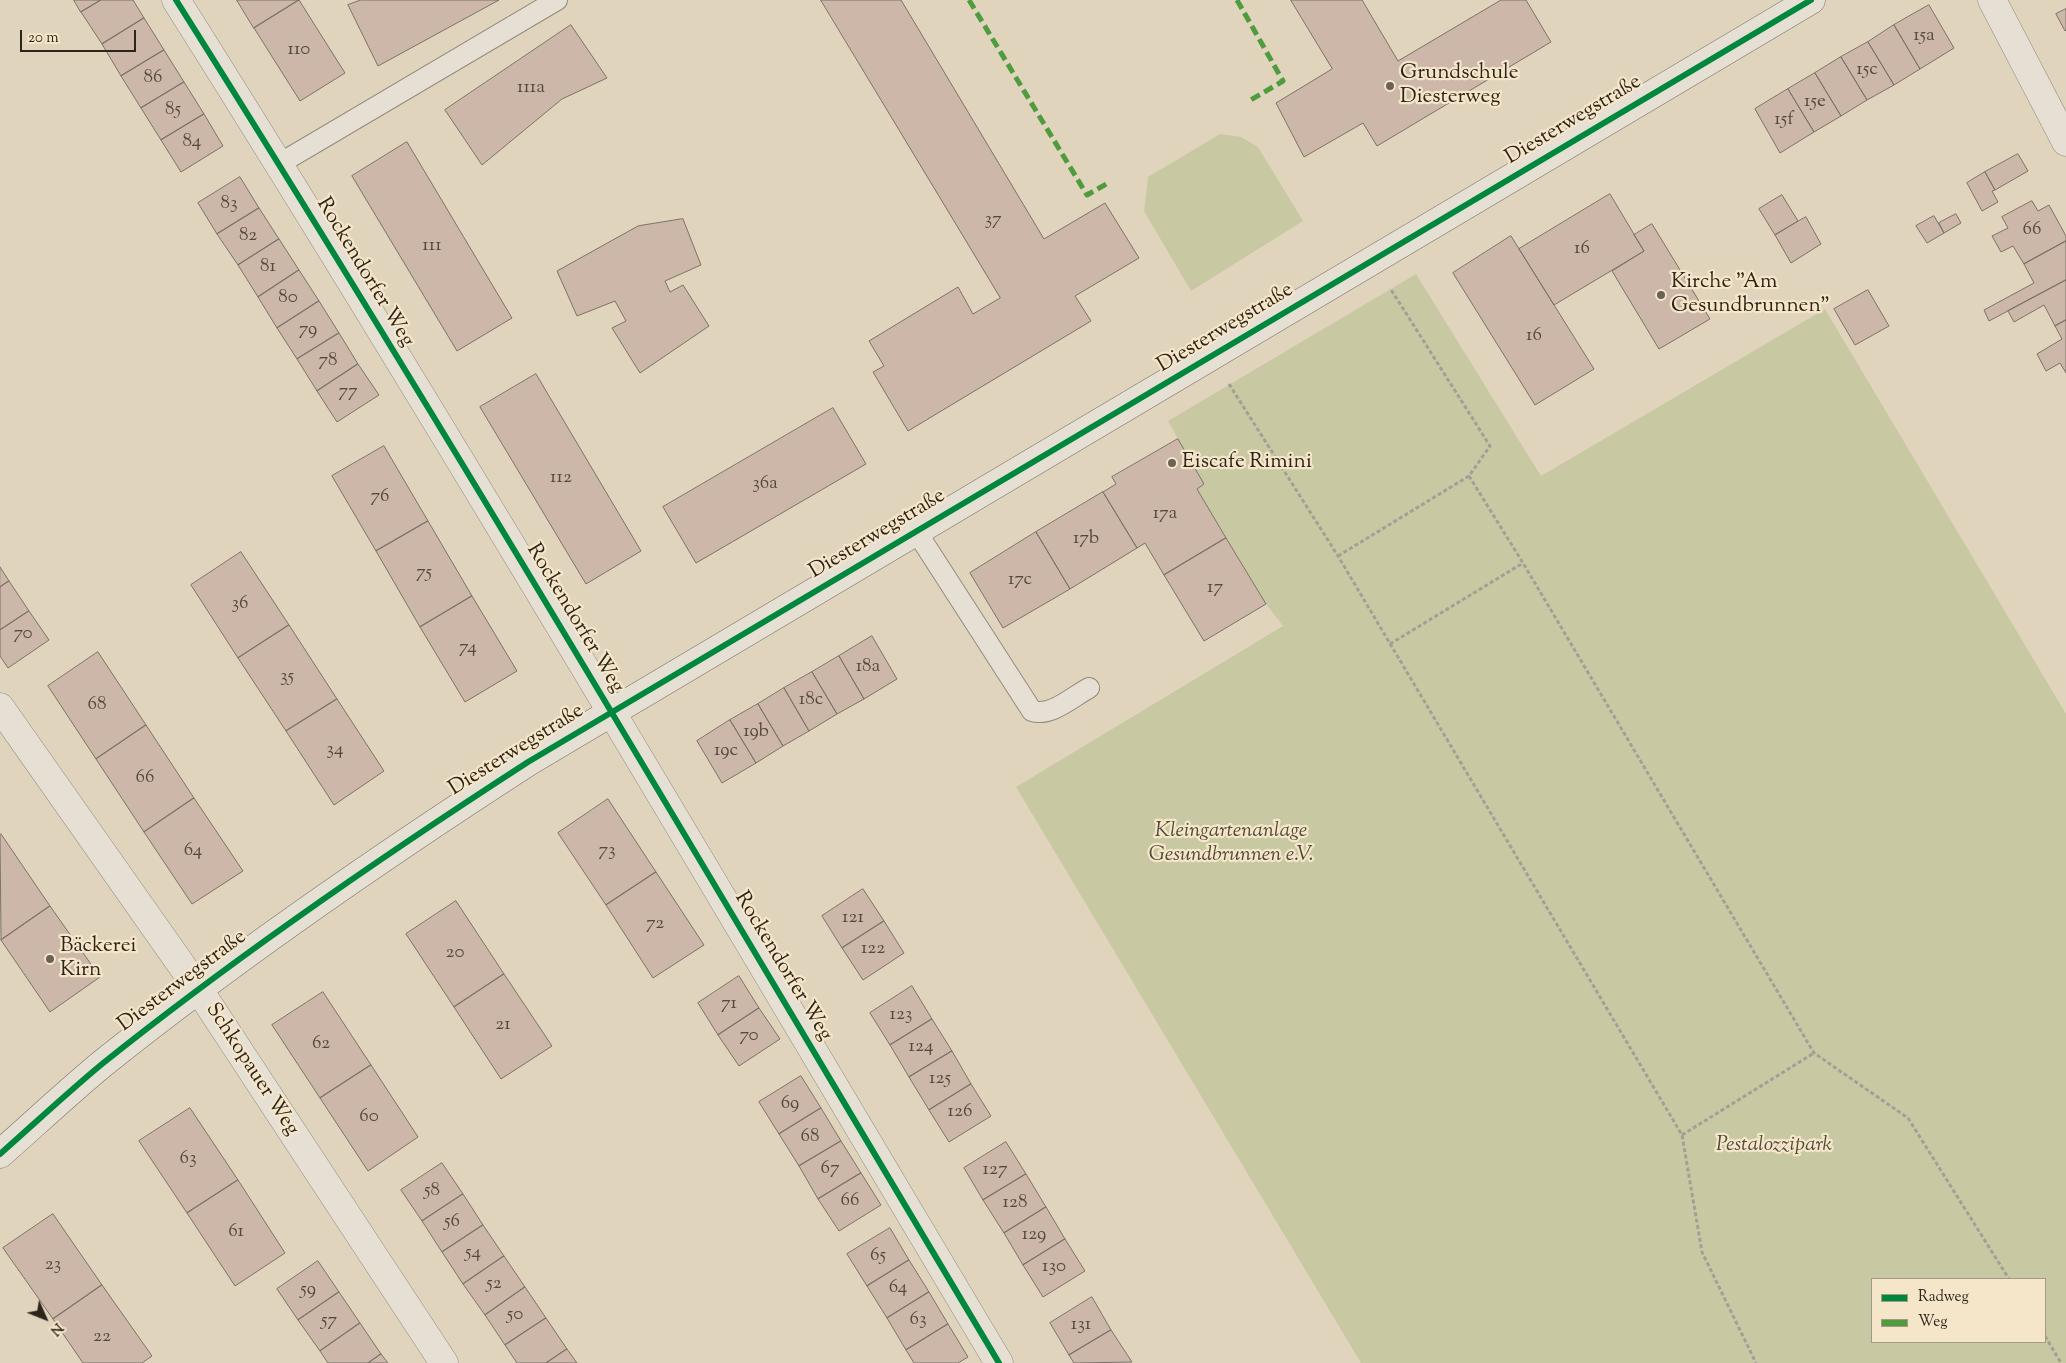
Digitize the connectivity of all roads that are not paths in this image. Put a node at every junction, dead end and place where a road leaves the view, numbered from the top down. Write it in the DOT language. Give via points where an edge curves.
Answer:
graph roads {
  1 [pos="176,0"];
  2 [pos="557,0"];
  3 [pos="1811,0"];
  4 [pos="1992,0"];
  5 [pos="2066,142"];
  6 [pos="279,164"];
  7 [pos="916,531"];
  8 [pos="1089,688"];
  9 [pos="0,707"];
  10 [pos="611,712"];
  11 [pos="198,990"];
  12 [pos="0,1154"];
  13 [pos="444,1363"];
  14 [pos="999,1363"];
  1 -- 6 [label="street, Rockendorfer Weg"];
  2 -- 6 [label="lane"];
  3 -- 7 [label="street, Diesterwegstraße"];
  4 -- 5 [label="street"];
  6 -- 10 [label="street, Rockendorfer Weg"];
  7 -- 8 [label="lane" via="1032,711 1049,711"];
  7 -- 10 [label="street, Diesterwegstraße"];
  9 -- 11 [label="street, Schkopauer Weg"];
  10 -- 11 [label="street, Diesterwegstraße" via="423,830"];
  10 -- 14 [label="street, Rockendorfer Weg"];
  11 -- 12 [label="street, Diesterwegstraße" via="101,1065"];
  11 -- 13 [label="street, Schkopauer Weg"];
}
